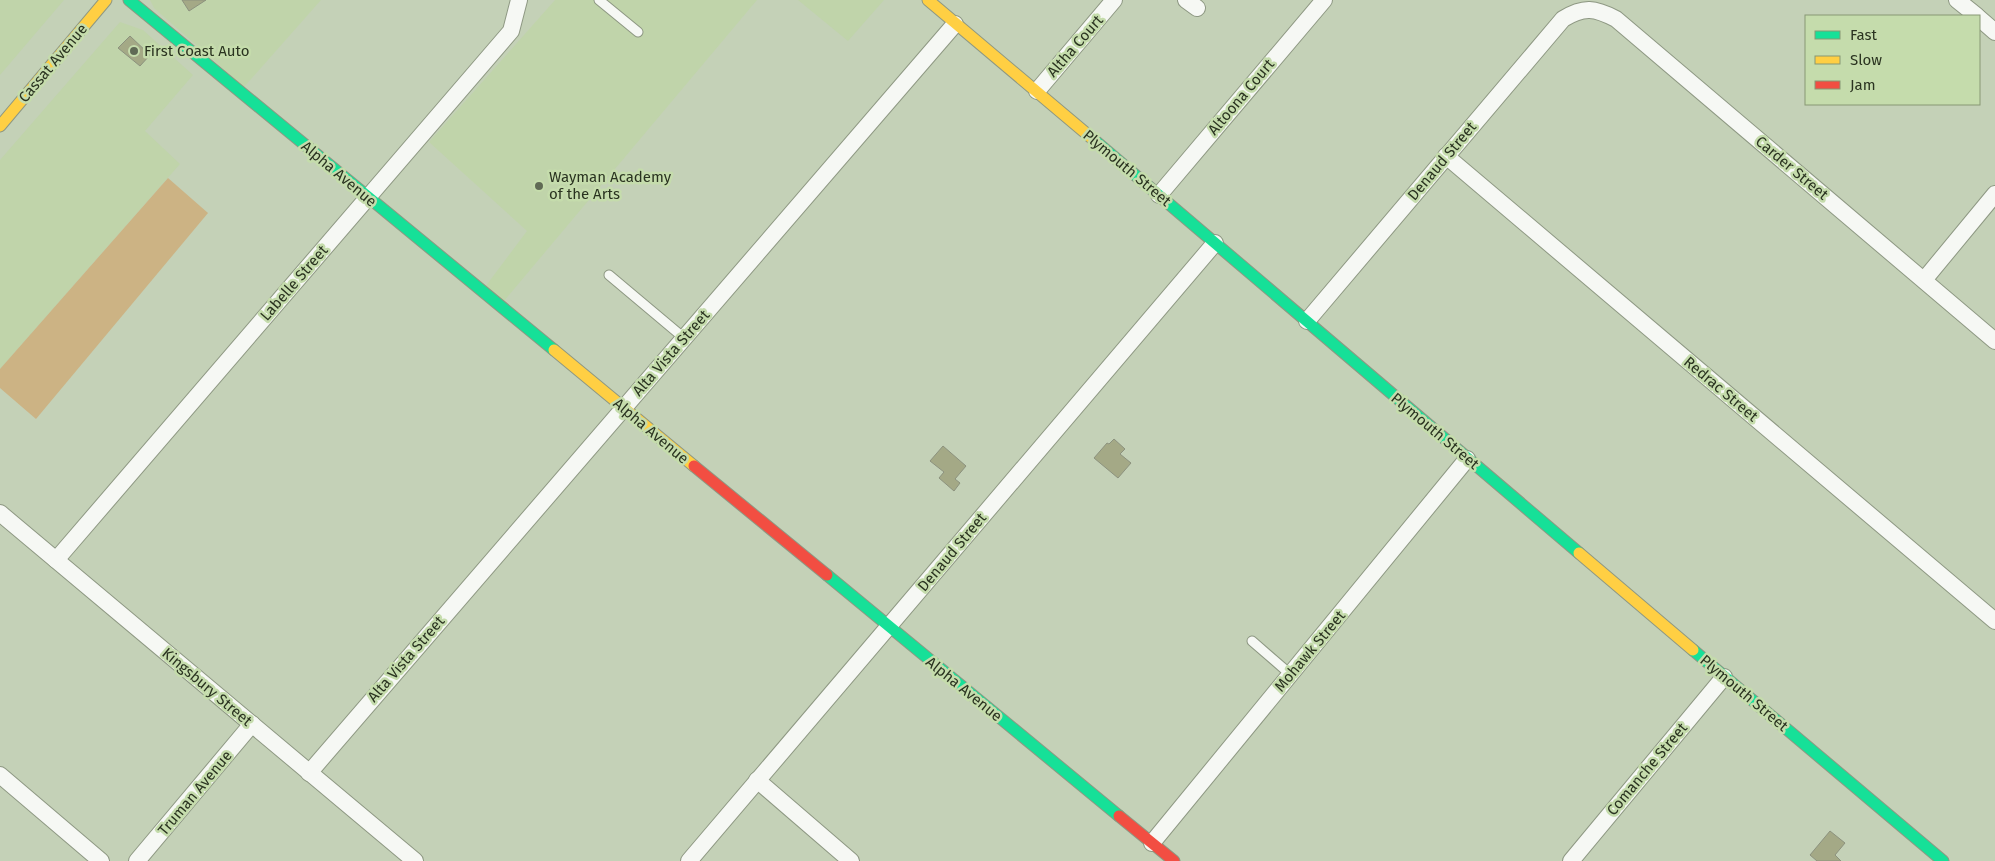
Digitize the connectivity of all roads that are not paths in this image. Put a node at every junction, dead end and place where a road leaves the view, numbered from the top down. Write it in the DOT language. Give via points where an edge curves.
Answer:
graph roads {
  1 [pos="106,0"];
  2 [pos="129,0"];
  3 [pos="519,0"];
  4 [pos="600,0"];
  5 [pos="928,0"];
  6 [pos="1114,0"];
  7 [pos="1324,0"];
  8 [pos="1957,0"];
  9 [pos="1582,10"];
  10 [pos="1976,15"];
  11 [pos="1980,19"];
  12 [pos="956,24"];
  13 [pos="638,32"];
  14 [pos="1995,32"];
  15 [pos="1036,91"];
  16 [pos="0,126"];
  17 [pos="1446,156"];
  18 [pos="1995,194"];
  19 [pos="1159,195"];
  20 [pos="367,197"];
  21 [pos="1216,243"];
  22 [pos="608,276"];
  23 [pos="1924,280"];
  24 [pos="1307,321"];
  25 [pos="684,338"];
  26 [pos="1995,341"];
  27 [pos="623,407"];
  28 [pos="1466,458"];
  29 [pos="0,513"];
  30 [pos="56,560"];
  31 [pos="1995,622"];
  32 [pos="888,627"];
  33 [pos="1252,641"];
  34 [pos="1290,674"];
  35 [pos="1724,677"];
  36 [pos="252,724"];
  37 [pos="308,773"];
  38 [pos="0,775"];
  39 [pos="757,780"];
  40 [pos="1152,843"];
  41 [pos="101,861"];
  42 [pos="137,861"];
  43 [pos="415,861"];
  44 [pos="689,861"];
  45 [pos="851,861"];
  46 [pos="1174,861"];
  47 [pos="1571,861"];
  48 [pos="1943,861"];
  1 -- 16 [label="street, Cassat Avenue"];
  2 -- 20 [label="street, Alpha Avenue"];
  3 -- 20 [label="street, Labelle Street" via="511,31"];
  4 -- 13 [label="lane"];
  5 -- 12 [label="street, Plymouth Street"];
  6 -- 15 [label="street, Altha Court"];
  7 -- 19 [label="street, Altoona Court"];
  8 -- 10 [label="street"];
  9 -- 17 [label="street, Denaud Street" via="1563,19"];
  9 -- 23 [label="street, Carder Street" via="1602,11 1616,19"];
  11 -- 14 [label="street"];
  12 -- 15 [label="street, Plymouth Street"];
  12 -- 25 [label="street, Alta Vista Street"];
  15 -- 19 [label="street, Plymouth Street"];
  17 -- 24 [label="street, Denaud Street"];
  17 -- 31 [label="street, Redrac Street"];
  18 -- 23 [label="street"];
  19 -- 21 [label="street, Plymouth Street"];
  20 -- 27 [label="street, Alpha Avenue"];
  20 -- 30 [label="street, Labelle Street"];
  21 -- 24 [label="street, Plymouth Street"];
  21 -- 32 [label="street, Denaud Street"];
  22 -- 25 [label="lane"];
  23 -- 26 [label="street, Carder Street"];
  24 -- 28 [label="street, Plymouth Street"];
  25 -- 27 [label="street, Alta Vista Street"];
  27 -- 32 [label="street, Alpha Avenue"];
  27 -- 37 [label="street, Alta Vista Street"];
  28 -- 34 [label="street, Mohawk Street"];
  28 -- 35 [label="street, Plymouth Street"];
  29 -- 30 [label="street, Kingsbury Street"];
  30 -- 36 [label="street, Kingsbury Street"];
  32 -- 39 [label="street, Denaud Street"];
  32 -- 40 [label="street, Alpha Avenue"];
  33 -- 34 [label="lane"];
  34 -- 40 [label="street, Mohawk Street"];
  35 -- 47 [label="street, Comanche Street"];
  35 -- 48 [label="street, Plymouth Street"];
  36 -- 37 [label="street, Kingsbury Street"];
  36 -- 42 [label="street, Truman Avenue"];
  37 -- 43 [label="street, Kingsbury Street"];
  38 -- 41 [label="street"];
  39 -- 44 [label="street, Denaud Street"];
  39 -- 45 [label="street"];
  40 -- 46 [label="street, Alpha Avenue"];
}
